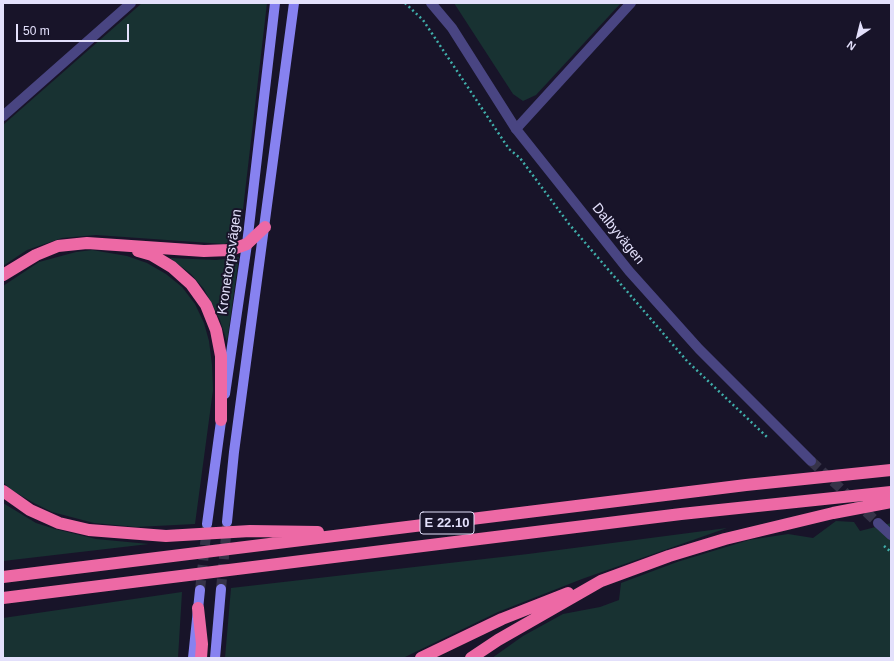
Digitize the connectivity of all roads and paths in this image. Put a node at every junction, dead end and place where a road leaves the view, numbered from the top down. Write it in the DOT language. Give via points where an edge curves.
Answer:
graph roads {
  1 [pos="132,3"];
  2 [pos="275,3"];
  3 [pos="294,3"];
  4 [pos="431,3"];
  5 [pos="631,3"];
  6 [pos="3,116"];
  7 [pos="516,128"];
  8 [pos="265,227"];
  9 [pos="247,244"];
  10 [pos="120,246"];
  11 [pos="3,275"];
  12 [pos="221,420"];
  13 [pos="811,460"];
  14 [pos="891,470"];
  15 [pos="3,491"];
  16 [pos="891,492"];
  17 [pos="891,502"];
  18 [pos="227,522"];
  19 [pos="878,523"];
  20 [pos="207,524"];
  21 [pos="371,533"];
  22 [pos="891,535"];
  23 [pos="3,577"];
  24 [pos="601,581"];
  25 [pos="221,589"];
  26 [pos="200,590"];
  27 [pos="3,598"];
  28 [pos="198,608"];
  29 [pos="193,658"];
  30 [pos="201,658"];
  31 [pos="215,658"];
  32 [pos="421,658"];
  33 [pos="471,658"];
  1 -- 6 [label="street"];
  2 -- 9 [label="main road, Kronetorpsvägen"];
  3 -- 8 [label="main road"];
  4 -- 7 [label="street, Dalbyvägen" via="452,28"];
  5 -- 7 [label="street"];
  7 -- 13 [label="street, Dalbyvägen" via="629,271 699,349"];
  8 -- 9 [label="highway"];
  8 -- 18 [label="main road" via="234,452"];
  9 -- 10 [label="highway" via="230,250 204,252"];
  9 -- 12 [label="main road, Kronetorpsvägen"];
  10 -- 11 [label="highway" via="87,243 58,246 36,255"];
  10 -- 12 [label="highway" via="152,255 172,267 191,284 206,305 216,330 221,356"];
  12 -- 20 [label="main road, Kronetorpsvägen"];
  14 -- 21 [label="highway, E 22.10" via="746,485"];
  15 -- 21 [label="highway" via="30,510 60,523 89,530 166,536 250,530"];
  16 -- 27 [label="highway, E 22.10" via="681,514"];
  17 -- 24 [label="highway" via="825,514 725,539"];
  19 -- 22 [label="street"];
  21 -- 23 [label="highway, E 22.10"];
  24 -- 32 [label="highway" via="502,619"];
  24 -- 33 [label="highway"];
  25 -- 31 [label="main road"];
  26 -- 28 [label="main road"];
  28 -- 29 [label="main road"];
  28 -- 30 [label="highway"];
}
